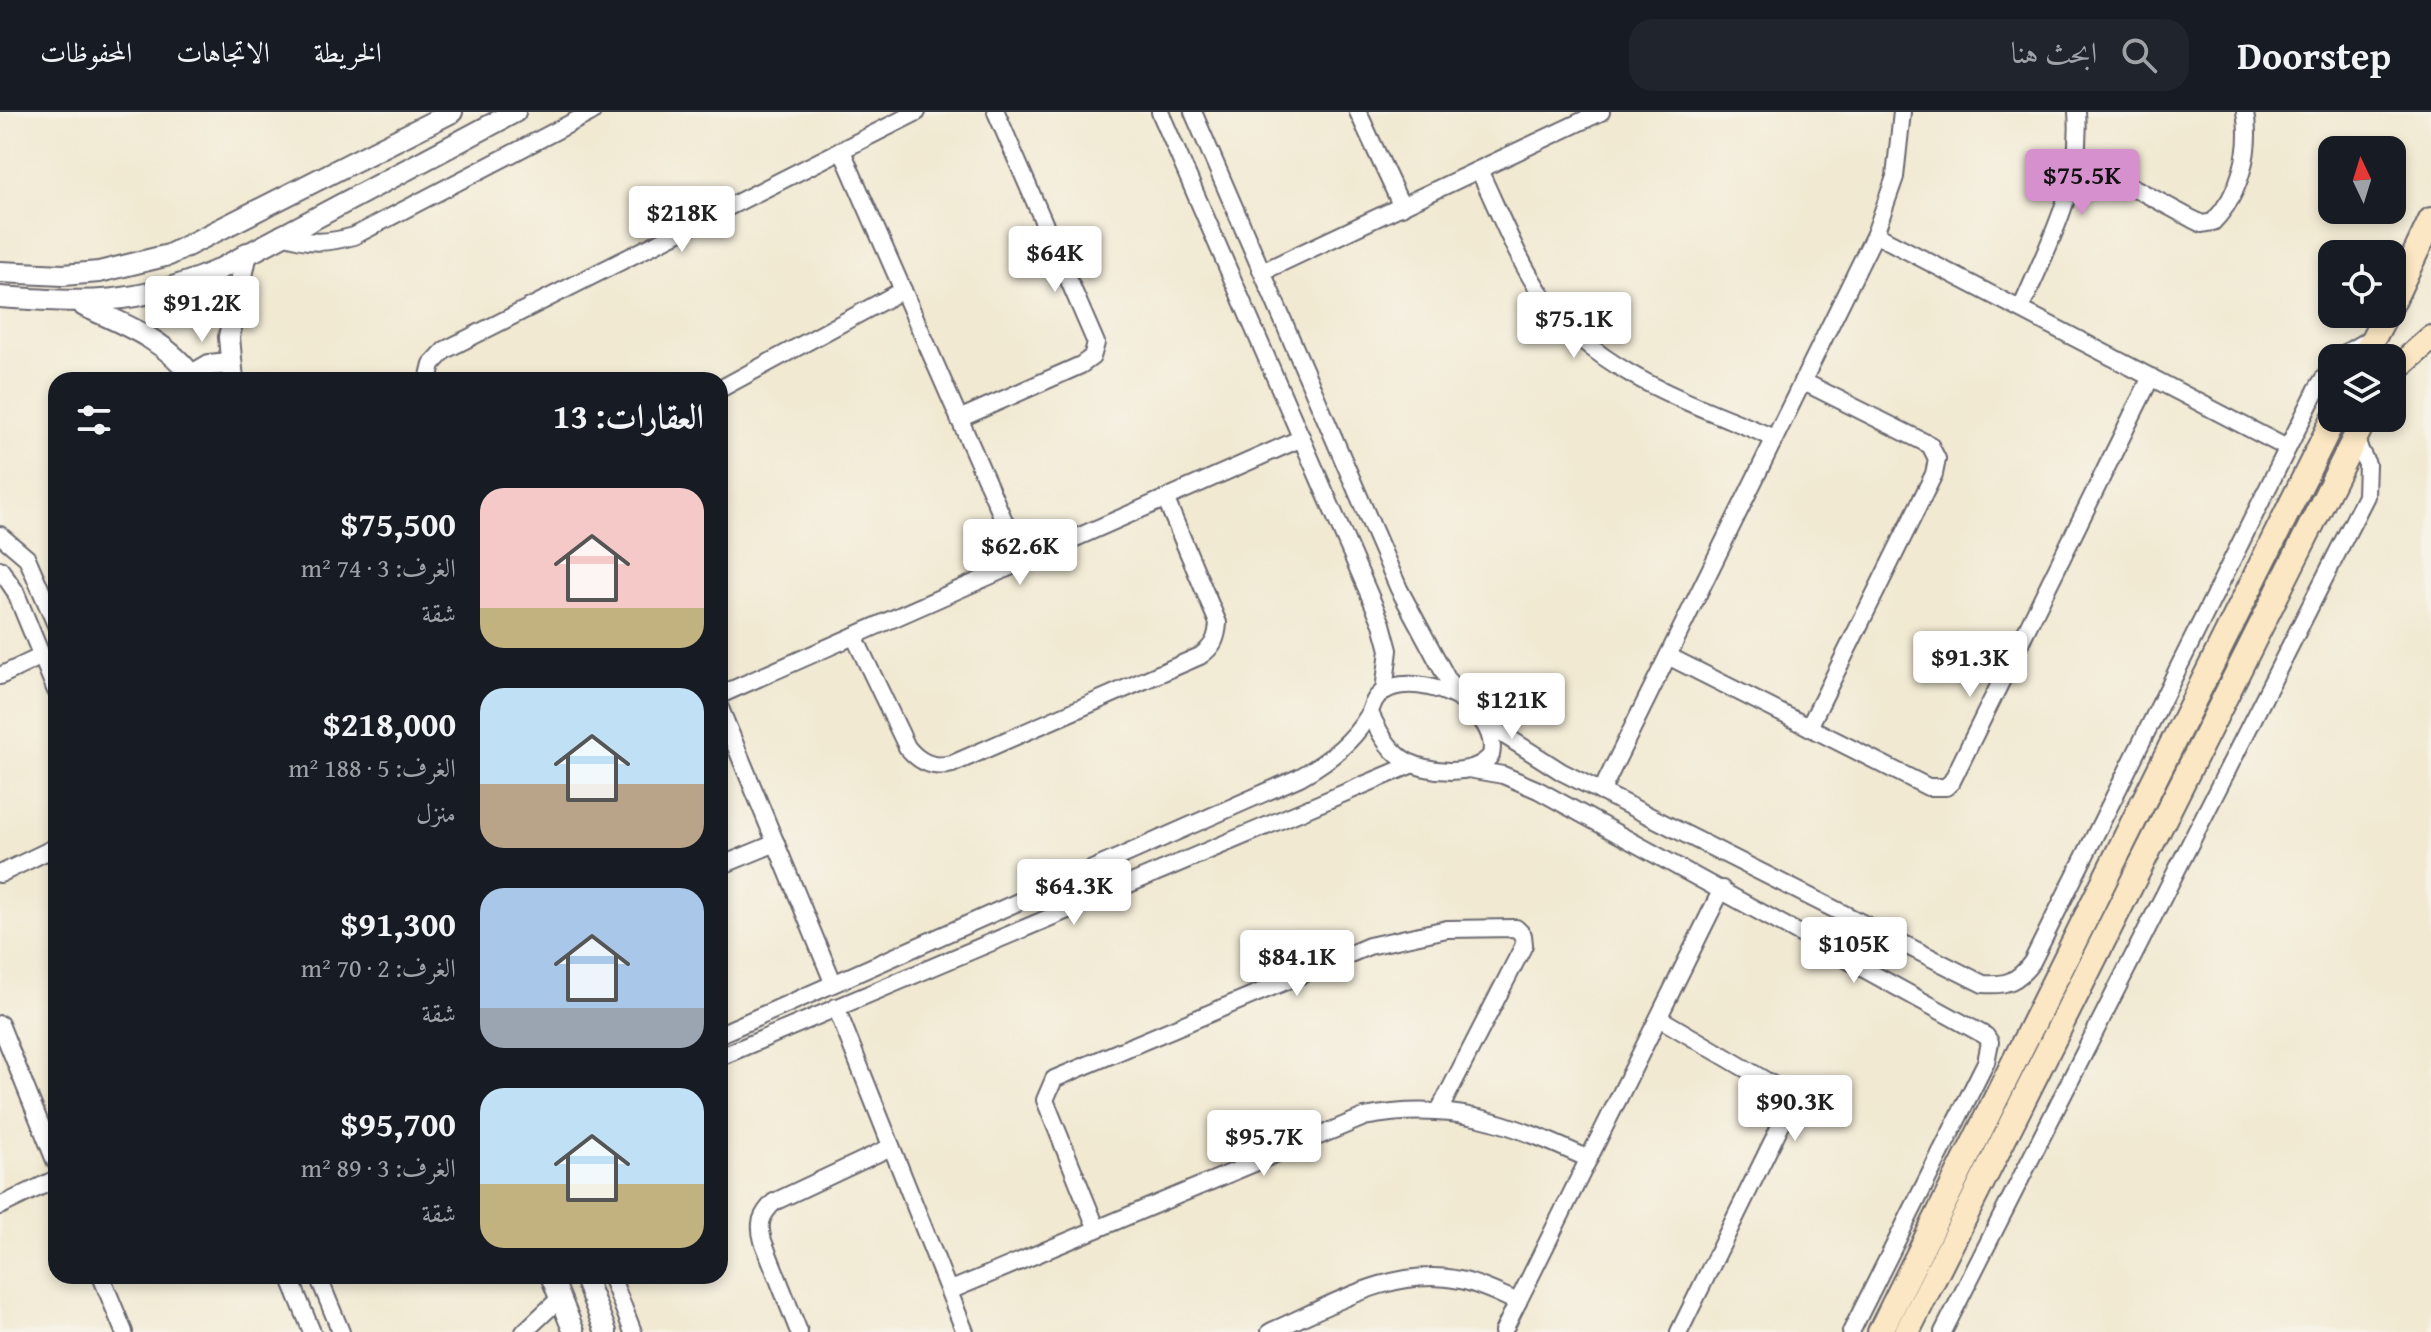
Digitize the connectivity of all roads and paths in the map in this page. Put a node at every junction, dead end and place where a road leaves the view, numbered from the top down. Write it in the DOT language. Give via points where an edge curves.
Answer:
graph roads {
  1 [pos="452,112"];
  2 [pos="515,112"];
  3 [pos="592,112"];
  4 [pos="917,112"];
  5 [pos="996,112"];
  6 [pos="1160,112"];
  7 [pos="1193,112"];
  8 [pos="1358,112"];
  9 [pos="1601,112"];
  10 [pos="1902,112"];
  11 [pos="2077,112"];
  12 [pos="2245,112"];
  13 [pos="842,151"];
  14 [pos="2079,158"];
  15 [pos="1479,170"];
  16 [pos="1402,207"];
  17 [pos="2431,220"];
  18 [pos="281,234"];
  19 [pos="1875,234"];
  20 [pos="2424,252"];
  21 [pos="247,253"];
  22 [pos="1264,271"];
  23 [pos="0,272"];
  24 [pos="2406,281"];
  25 [pos="903,290"];
  26 [pos="0,297"];
  27 [pos="77,302"];
  28 [pos="2021,309"];
  29 [pos="2431,338"];
  30 [pos="2406,360"];
  31 [pos="187,372"];
  32 [pos="200,372"];
  33 [pos="231,372"];
  34 [pos="430,372"];
  35 [pos="2151,377"];
  36 [pos="1802,381"];
  37 [pos="728,385"];
  38 [pos="2318,391"];
  39 [pos="959,419"];
  40 [pos="2327,432"];
  41 [pos="2357,432"];
  42 [pos="2360,432"];
  43 [pos="1302,438"];
  44 [pos="1774,438"];
  45 [pos="2287,448"];
  46 [pos="2298,492"];
  47 [pos="1166,500"];
  48 [pos="2321,503"];
  49 [pos="0,535"];
  50 [pos="1023,564"];
  51 [pos="0,569"];
  52 [pos="48,607"];
  53 [pos="854,636"];
  54 [pos="42,656"];
  55 [pos="1668,656"];
  56 [pos="48,671"];
  57 [pos="0,676"];
  58 [pos="728,691"];
  59 [pos="1384,691"];
  60 [pos="1457,697"];
  61 [pos="1370,713"];
  62 [pos="1482,721"];
  63 [pos="728,727"];
  64 [pos="1809,727"];
  65 [pos="1413,764"];
  66 [pos="1467,769"];
  67 [pos="1601,792"];
  68 [pos="776,843"];
  69 [pos="48,851"];
  70 [pos="728,863"];
  71 [pos="0,874"];
  72 [pos="1722,889"];
  73 [pos="833,982"];
  74 [pos="836,1007"];
  75 [pos="1659,1018"];
  76 [pos="0,1024"];
  77 [pos="728,1030"];
  78 [pos="728,1054"];
  79 [pos="1439,1111"];
  80 [pos="48,1143"];
  81 [pos="891,1147"];
  82 [pos="1589,1159"];
  83 [pos="48,1183"];
  84 [pos="0,1206"];
  85 [pos="1096,1227"];
  86 [pos="104,1284"];
  87 [pos="292,1284"];
  88 [pos="321,1284"];
  89 [pos="554,1284"];
  90 [pos="587,1284"];
  91 [pos="614,1284"];
  92 [pos="949,1291"];
  93 [pos="560,1298"];
  94 [pos="1518,1302"];
  95 [pos="124,1332"];
  96 [pos="312,1332"];
  97 [pos="341,1332"];
  98 [pos="524,1332"];
  99 [pos="574,1332"];
  100 [pos="606,1332"];
  101 [pos="633,1332"];
  102 [pos="799,1332"];
  103 [pos="965,1332"];
  104 [pos="1270,1332"];
  105 [pos="1503,1332"];
  106 [pos="1679,1332"];
  107 [pos="1851,1332"];
  108 [pos="1880,1332"];
  109 [pos="1907,1332"];
  110 [pos="1943,1332"];
  1 -- 23 [label="street" via="169,255 99,272"];
  2 -- 18 [label="street"];
  3 -- 18 [label="street" via="354,236 303,243"];
  4 -- 13 [label="street"];
  5 -- 39 [label="street" via="1096,343 1092,357 1081,365"];
  6 -- 43 [label="street"];
  7 -- 22 [label="street"];
  8 -- 16 [label="street"];
  9 -- 15 [label="street"];
  10 -- 19 [label="street" via="1895,177"];
  11 -- 14 [label="street"];
  12 -- 14 [label="street" via="2239,179 2213,222 2202,224"];
  13 -- 25 [label="street"];
  13 -- 34 [label="street" via="445,350"];
  14 -- 28 [label="street" via="2073,186"];
  15 -- 16 [label="street"];
  15 -- 44 [label="street" via="1527,272 1570,330 1628,374"];
  16 -- 22 [label="street"];
  17 -- 20 [label="main road"];
  18 -- 21 [label="street"];
  19 -- 28 [label="street"];
  19 -- 36 [label="street"];
  20 -- 24 [label="main road"];
  21 -- 27 [label="street" via="216,271 149,296"];
  21 -- 33 [label="street" via="232,310"];
  22 -- 60 [label="street" via="1399,589"];
  25 -- 37 [label="street"];
  25 -- 39 [label="street"];
  26 -- 27 [label="street"];
  27 -- 31 [label="street" via="151,338"];
  28 -- 35 [label="street"];
  29 -- 30 [label="main road"];
  32 -- 33 [label="street" via="209,365"];
  35 -- 45 [label="street"];
  35 -- 64 [label="street" via="1952,781 1946,787 1928,787"];
  36 -- 44 [label="street"];
  36 -- 64 [label="street" via="1930,445 1937,459"];
  38 -- 45 [label="street"];
  39 -- 50 [label="street"];
  40 -- 46 [label="main road"];
  41 -- 48 [label="main road"];
  42 -- 110 [label="street" via="2367,464 2366,496"];
  43 -- 47 [label="street"];
  43 -- 59 [label="street" via="1387,637"];
  44 -- 55 [label="street"];
  45 -- 67 [label="street" via="2032,962 2003,986 1983,984"];
  46 -- 48 [label="main road"];
  46 -- 108 [label="main road"];
  47 -- 50 [label="street"];
  47 -- 53 [label="street" via="1218,623 1211,648 1200,656 952,764 933,765 907,747"];
  48 -- 109 [label="main road"];
  49 -- 52 [label="street" via="27,558"];
  50 -- 53 [label="street"];
  51 -- 54 [label="street"];
  53 -- 58 [label="street"];
  54 -- 56 [label="street"];
  54 -- 57 [label="street"];
  55 -- 64 [label="street"];
  55 -- 67 [label="street"];
  59 -- 60 [label="street" via="1419,685"];
  59 -- 61 [label="street"];
  60 -- 62 [label="street"];
  61 -- 65 [label="street" via="1392,750"];
  61 -- 73 [label="street" via="1336,753 1300,777"];
  62 -- 66 [label="street" via="1491,739 1491,755"];
  62 -- 67 [label="street"];
  63 -- 68 [label="street"];
  65 -- 66 [label="street"];
  65 -- 74 [label="street"];
  66 -- 72 [label="street" via="1521,782"];
  68 -- 70 [label="street"];
  68 -- 73 [label="street"];
  69 -- 71 [label="street"];
  72 -- 75 [label="street"];
  72 -- 107 [label="street" via="1990,1042 1986,1062"];
  73 -- 77 [label="street"];
  74 -- 78 [label="street"];
  74 -- 81 [label="street"];
  75 -- 82 [label="street"];
  75 -- 106 [label="street" via="1780,1089 1788,1103"];
  76 -- 80 [label="street"];
  79 -- 82 [label="street" via="1513,1125"];
  79 -- 85 [label="street" via="1387,1113 1342,1124"];
  79 -- 85 [label="street" via="1524,945 1516,928 1437,930 1369,946 1054,1079 1045,1100"];
  81 -- 92 [label="street"];
  81 -- 102 [label="street" via="763,1212 763,1241"];
  82 -- 94 [label="street"];
  83 -- 84 [label="street"];
  85 -- 92 [label="street"];
  86 -- 95 [label="street"];
  87 -- 96 [label="street"];
  88 -- 97 [label="street"];
  89 -- 93 [label="street"];
  90 -- 100 [label="street"];
  91 -- 101 [label="street"];
  92 -- 103 [label="street"];
  93 -- 98 [label="street"];
  93 -- 99 [label="street"];
  94 -- 104 [label="street" via="1459,1280 1413,1277 1367,1290"];
  94 -- 105 [label="street"];
}
